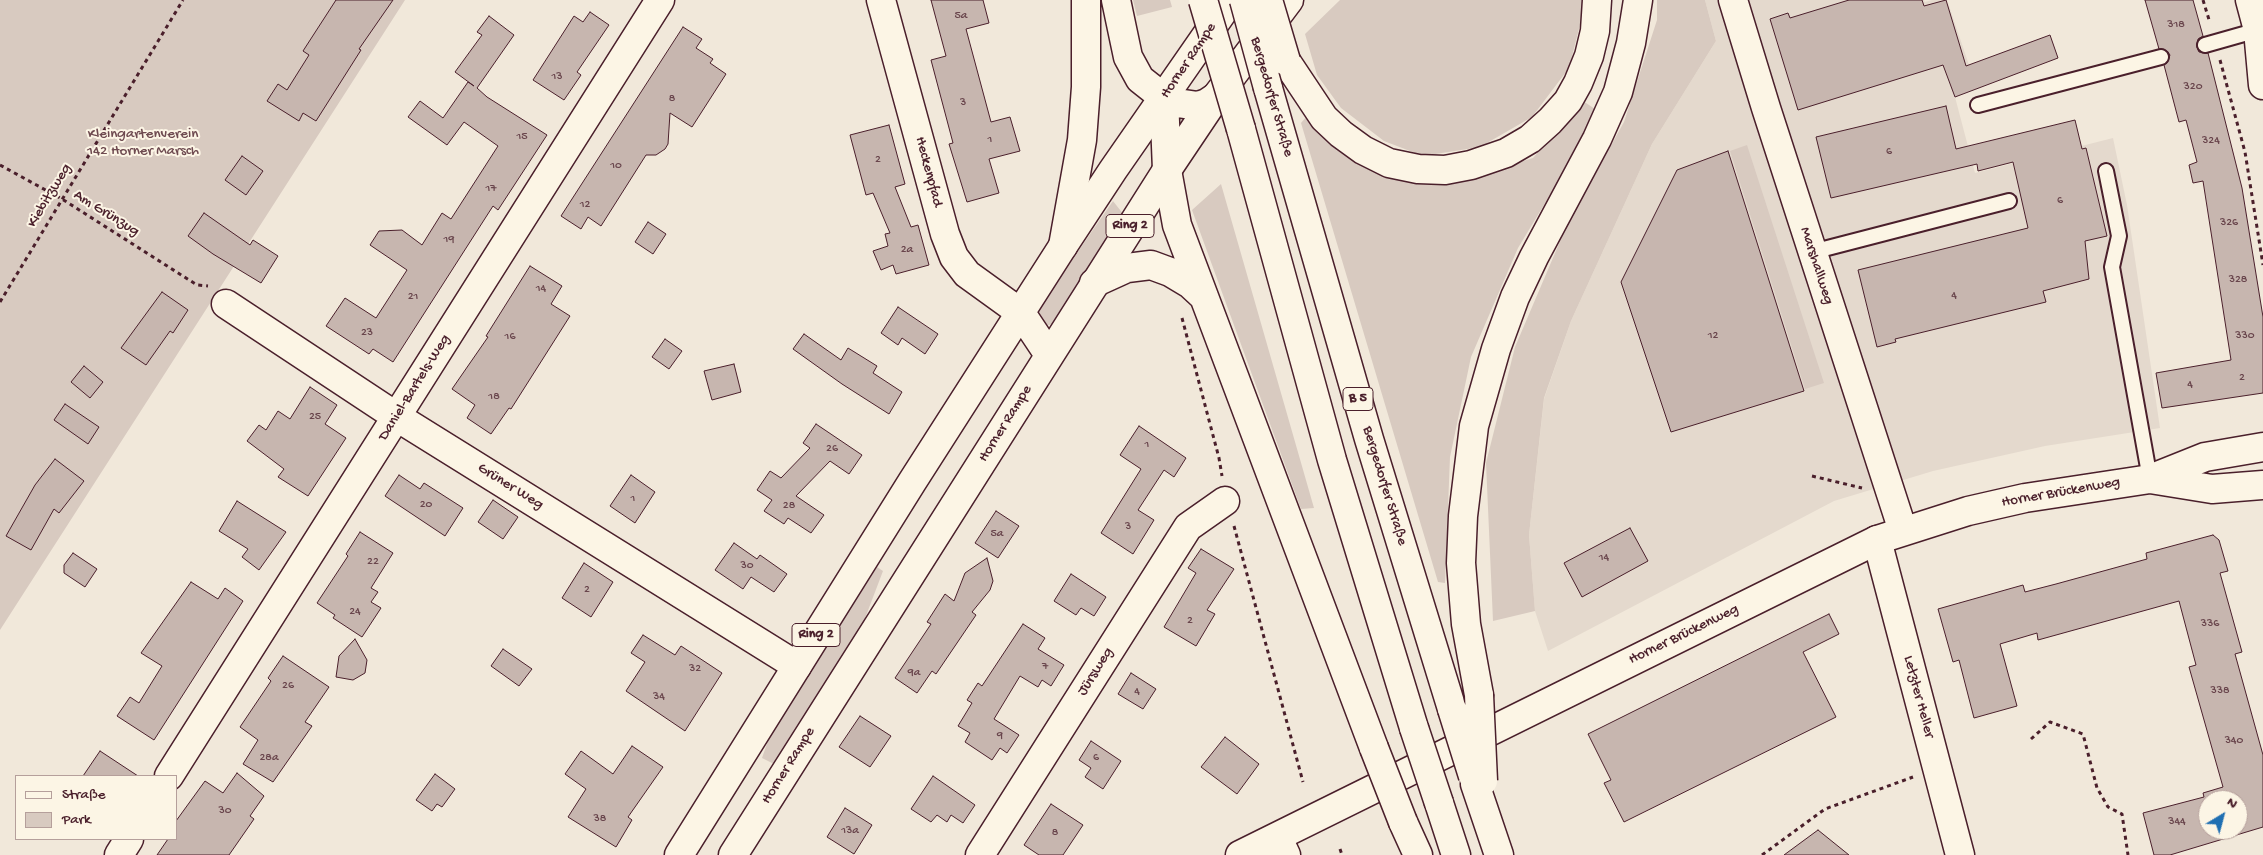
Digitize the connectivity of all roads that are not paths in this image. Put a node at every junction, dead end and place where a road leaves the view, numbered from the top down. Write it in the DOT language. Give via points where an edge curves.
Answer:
graph roads {
  1 [pos="660,0"];
  2 [pos="881,0"];
  3 [pos="1086,0"];
  4 [pos="1116,0"];
  5 [pos="1203,0"];
  6 [pos="1232,0"];
  7 [pos="1244,0"];
  8 [pos="1268,0"];
  9 [pos="1289,0"];
  10 [pos="1597,0"];
  11 [pos="1638,0"];
  12 [pos="1733,0"];
  13 [pos="2250,0"];
  14 [pos="2261,36"];
  15 [pos="2210,43"];
  16 [pos="2161,57"];
  17 [pos="2263,85"];
  18 [pos="1216,97"];
  19 [pos="1164,98"];
  20 [pos="1978,105"];
  21 [pos="1167,170"];
  22 [pos="2106,171"];
  23 [pos="2009,201"];
  24 [pos="1064,246"];
  25 [pos="1812,252"];
  26 [pos="1094,282"];
  27 [pos="1205,298"];
  28 [pos="226,304"];
  29 [pos="1021,313"];
  30 [pos="1049,355"];
  31 [pos="397,417"];
  32 [pos="2263,448"];
  33 [pos="2150,479"];
  34 [pos="2263,485"];
  35 [pos="1225,501"];
  36 [pos="1903,531"];
  37 [pos="1878,540"];
  38 [pos="797,666"];
  39 [pos="170,775"];
  40 [pos="1479,782"];
  41 [pos="128,840"];
  42 [pos="1282,846"];
  43 [pos="119,855"];
  44 [pos="679,855"];
  45 [pos="733,855"];
  46 [pos="980,855"];
  47 [pos="1240,855"];
  48 [pos="1418,855"];
  49 [pos="1456,855"];
  50 [pos="1499,855"];
  51 [pos="1960,855"];
  1 -- 31 [label="main road, Daniel-Bartels-Weg"];
  2 -- 29 [label="main road, Heckenpfad" via="944,234 954,257 967,274"];
  3 -- 24 [label="main road" via="1082,140"];
  4 -- 19 [label="main road" via="1131,65 1140,80"];
  5 -- 49 [label="main road, bridge" via="1332,460"];
  6 -- 19 [label="main road, Horner Rampe / Ring 2"];
  7 -- 40 [label="main road, Bergedorfer Straße / B 5, bridge" via="1369,439 1452,709"];
  8 -- 10 [label="main road, bridge" via="1286,61 1324,118 1363,150 1389,163 1445,170 1506,153 1530,139 1568,101 1589,56"];
  9 -- 18 [label="main road, Horner Rampe / Ring 2"];
  11 -- 40 [label="main road, bridge" via="1618,92 1515,297 1474,426 1461,563 1466,624 1479,695"];
  12 -- 25 [label="main road, Marshallweg"];
  13 -- 14 [label="main road"];
  14 -- 15 [label="lane"];
  14 -- 17 [label="main road"];
  16 -- 20 [label="lane"];
  18 -- 19 [label="main road" via="1198,106"];
  18 -- 21 [label="main road, Horner Rampe / Ring 2"];
  19 -- 21 [label="main road"];
  19 -- 24 [label="main road, Horner Rampe / Ring 2"];
  21 -- 26 [label="main road, Horner Rampe / Ring 2"];
  21 -- 27 [label="main road" via="1177,225"];
  22 -- 33 [label="lane" via="2119,236 2112,268"];
  23 -- 25 [label="lane"];
  24 -- 29 [label="main road, Horner Rampe / Ring 2"];
  25 -- 36 [label="main road, Marshallweg"];
  26 -- 27 [label="main road" via="1127,268 1151,265 1190,284"];
  26 -- 30 [label="main road, Horner Rampe / Ring 2"];
  27 -- 48 [label="main road, bridge" via="1374,748"];
  28 -- 31 [label="main road, Grüner Weg"];
  29 -- 30 [label="main road"];
  29 -- 38 [label="main road, Horner Rampe / Ring 2"];
  30 -- 45 [label="main road, Horner Rampe / Ring 2"];
  31 -- 38 [label="main road, Grüner Weg"];
  31 -- 39 [label="main road, Daniel-Bartels-Weg"];
  32 -- 33 [label="main road, Horner Brückenweg" via="2205,457"];
  33 -- 34 [label="main road, Horner Brückenweg" via="2212,489"];
  33 -- 36 [label="main road, Horner Brückenweg" via="2025,498"];
  35 -- 46 [label="main road, Jürsweg" via="1188,527"];
  36 -- 37 [label="main road, Horner Brückenweg"];
  37 -- 42 [label="main road, Horner Brückenweg"];
  37 -- 51 [label="main road, Letzter Heller"];
  38 -- 44 [label="main road, Horner Rampe / Ring 2"];
  40 -- 50 [label="main road" via="1484,810"];
  41 -- 43 [label="main road"];
  42 -- 47 [label="main road, Horner Brückenweg"];
}
